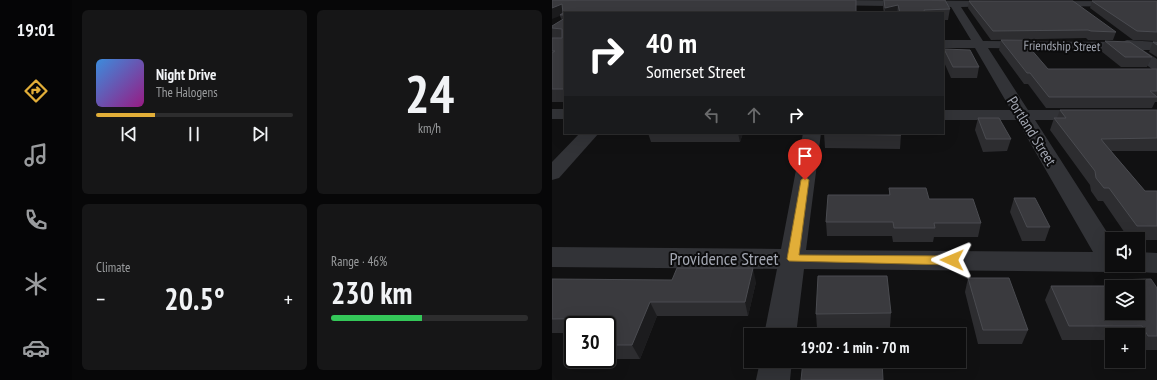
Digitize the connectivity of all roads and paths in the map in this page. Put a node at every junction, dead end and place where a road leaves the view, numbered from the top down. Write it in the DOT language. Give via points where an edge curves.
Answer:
graph roads {
  1 [pos="954,2"];
  2 [pos="1071,2"];
  3 [pos="812,3"];
  4 [pos="1010,4"];
  5 [pos="1034,4"];
  6 [pos="1157,4"];
  7 [pos="834,6"];
  8 [pos="1093,18"];
  9 [pos="1112,32"];
  10 [pos="944,44"];
  11 [pos="978,45"];
  12 [pos="1157,46"];
  13 [pos="1131,47"];
  14 [pos="1157,66"];
  15 [pos="552,114"];
  16 [pos="564,114"];
  17 [pos="1021,114"];
  18 [pos="944,115"];
  19 [pos="1101,115"];
  20 [pos="589,134"];
  21 [pos="812,134"];
  22 [pos="552,174"];
  23 [pos="1105,251"];
  24 [pos="552,257"];
  25 [pos="793,259"];
  26 [pos="1105,262"];
  27 [pos="1145,262"];
  28 [pos="1157,262"];
  29 [pos="781,328"];
  30 [pos="775,368"];
  31 [pos="773,380"];
  1 -- 4 [label="street"];
  1 -- 7 [label="street"];
  1 -- 11 [label="street, Portland Street"];
  2 -- 5 [label="street"];
  2 -- 6 [label="street"];
  2 -- 8 [label="street"];
  3 -- 7 [label="street"];
  9 -- 13 [label="street"];
  10 -- 11 [label="street, Friendship Street"];
  11 -- 13 [label="street, Friendship Street"];
  11 -- 17 [label="street, Portland Street"];
  12 -- 13 [label="street, Friendship Street"];
  13 -- 14 [label="street"];
  15 -- 16 [label="street"];
  17 -- 18 [label="street"];
  17 -- 19 [label="street"];
  17 -- 23 [label="street, Portland Street"];
  20 -- 22 [label="street"];
  21 -- 25 [label="street"];
  24 -- 25 [label="street, Providence Street"];
  25 -- 26 [label="street, Providence Street"];
  25 -- 29 [label="street"];
  27 -- 28 [label="street"];
  30 -- 31 [label="street"];
}
